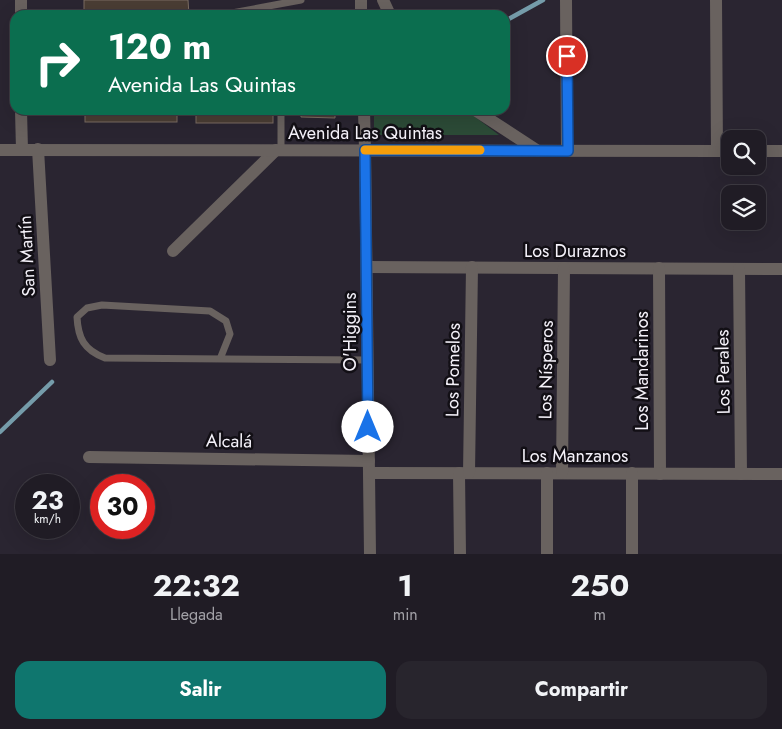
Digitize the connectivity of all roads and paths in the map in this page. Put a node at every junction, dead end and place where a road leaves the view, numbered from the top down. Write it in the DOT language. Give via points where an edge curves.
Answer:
graph roads {
  1 [pos="301,0"];
  2 [pos="566,0"];
  3 [pos="716,0"];
  4 [pos="248,10"];
  5 [pos="21,115"];
  6 [pos="281,115"];
  7 [pos="364,115"];
  8 [pos="483,115"];
  9 [pos="723,130"];
  10 [pos="0,150"];
  11 [pos="22,150"];
  12 [pos="38,150"];
  13 [pos="278,150"];
  14 [pos="365,150"];
  15 [pos="538,151"];
  16 [pos="568,151"];
  17 [pos="721,151"];
  18 [pos="766,151"];
  19 [pos="782,151"];
  20 [pos="174,251"];
  21 [pos="367,267"];
  22 [pos="472,267"];
  23 [pos="564,268"];
  24 [pos="659,268"];
  25 [pos="739,269"];
  26 [pos="782,270"];
  27 [pos="220,359"];
  28 [pos="50,360"];
  29 [pos="368,360"];
  30 [pos="89,457"];
  31 [pos="369,467"];
  32 [pos="464,473"];
  33 [pos="547,473"];
  34 [pos="562,473"];
  35 [pos="632,474"];
  36 [pos="660,474"];
  37 [pos="741,474"];
  38 [pos="782,474"];
  39 [pos="370,554"];
  40 [pos="460,554"];
  41 [pos="547,554"];
  42 [pos="632,554"];
  1 -- 4 [label="lane"];
  2 -- 16 [label="street"];
  3 -- 9 [label="street"];
  5 -- 11 [label="street"];
  6 -- 13 [label="lane"];
  7 -- 14 [label="street, O'Higgins"];
  8 -- 15 [label="street"];
  10 -- 11 [label="street, Avenida Las Quintas"];
  11 -- 12 [label="street, Avenida Las Quintas"];
  12 -- 13 [label="street, Avenida Las Quintas"];
  12 -- 28 [label="street, San Martín"];
  13 -- 14 [label="street, Avenida Las Quintas"];
  13 -- 20 [label="street"];
  14 -- 15 [label="street, Avenida Las Quintas"];
  14 -- 21 [label="street, O'Higgins"];
  15 -- 16 [label="street, Avenida Las Quintas"];
  16 -- 17 [label="street, Avenida Las Quintas"];
  18 -- 19 [label="street"];
  21 -- 22 [label="street, Los Duraznos"];
  21 -- 29 [label="street, O'Higgins"];
  22 -- 23 [label="street, Los Duraznos"];
  22 -- 32 [label="street, Los Pomelos"];
  23 -- 24 [label="street, Los Duraznos"];
  23 -- 34 [label="street, Los Nísperos"];
  24 -- 25 [label="street, Los Duraznos"];
  24 -- 36 [label="street, Los Mandarinos"];
  25 -- 26 [label="street, Los Duraznos"];
  25 -- 37 [label="street, Los Perales"];
  27 -- 27 [label="lane" via="105,358 94,354 78,335 77,318 87,308 102,305 210,311 226,321 230,334"];
  27 -- 29 [label="lane"];
  29 -- 31 [label="street, O'Higgins"];
  30 -- 31 [label="street, Alcalá"];
  31 -- 32 [label="street, Los Manzanos"];
  31 -- 39 [label="street, O'Higgins"];
  32 -- 33 [label="street, Los Manzanos"];
  32 -- 40 [label="street, Los Pomelos"];
  33 -- 34 [label="street, Los Manzanos"];
  33 -- 41 [label="street"];
  34 -- 35 [label="street, Los Manzanos"];
  35 -- 36 [label="street, Los Manzanos"];
  35 -- 42 [label="street"];
  36 -- 37 [label="street, Los Manzanos"];
  37 -- 38 [label="street, Los Manzanos"];
}
